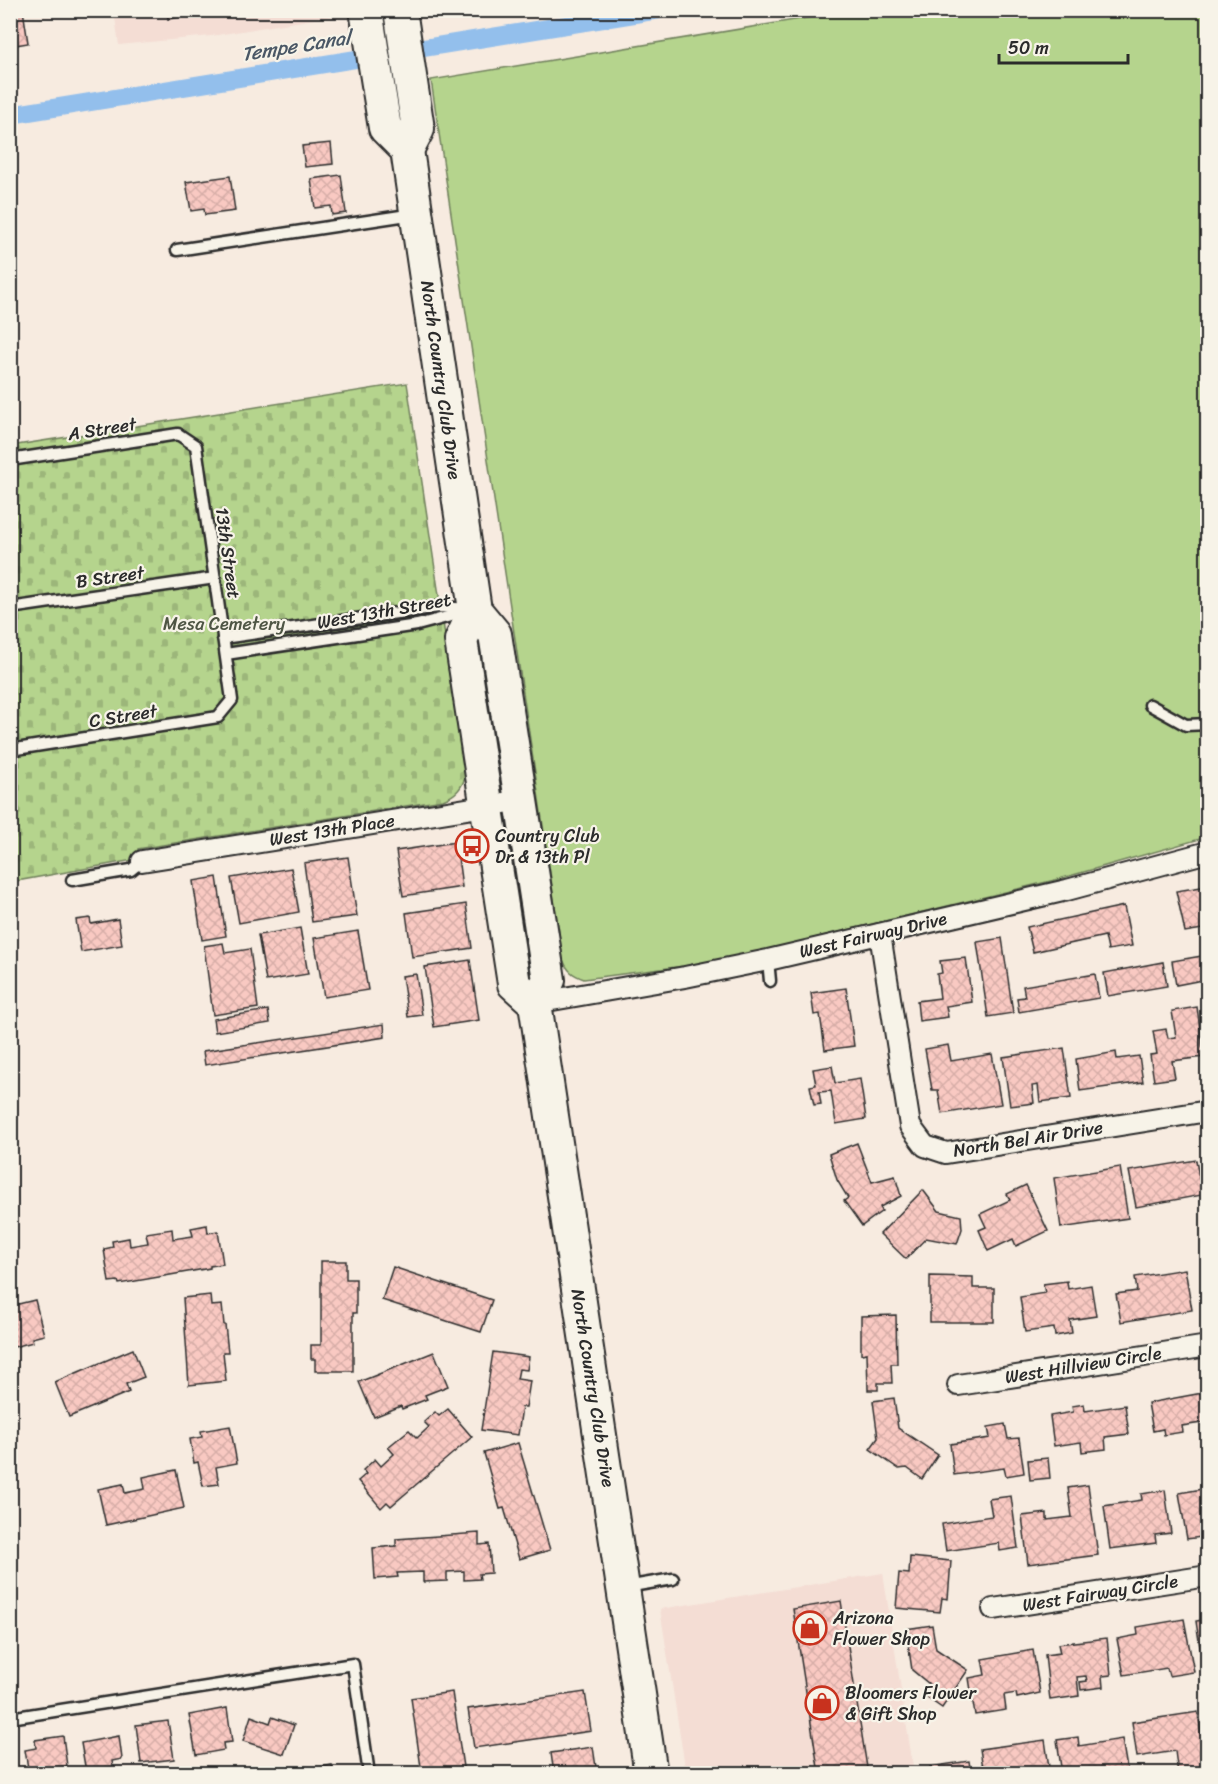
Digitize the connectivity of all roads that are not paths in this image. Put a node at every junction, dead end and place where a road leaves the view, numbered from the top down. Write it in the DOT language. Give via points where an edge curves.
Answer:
graph roads {
  1 [pos="366,10"];
  2 [pos="402,23"];
  3 [pos="406,150"];
  4 [pos="416,214"];
  5 [pos="177,250"];
  6 [pos="196,446"];
  7 [pos="10,460"];
  8 [pos="215,578"];
  9 [pos="10,608"];
  10 [pos="474,610"];
  11 [pos="223,638"];
  12 [pos="226,654"];
  13 [pos="232,700"];
  14 [pos="1150,705"];
  15 [pos="1208,724"];
  16 [pos="10,750"];
  17 [pos="522,800"];
  18 [pos="487,806"];
  19 [pos="1208,852"];
  20 [pos="142,861"];
  21 [pos="72,880"];
  22 [pos="880,934"];
  23 [pos="768,960"];
  24 [pos="770,981"];
  25 [pos="535,1002"];
  26 [pos="1208,1111"];
  27 [pos="1208,1346"];
  28 [pos="958,1385"];
  29 [pos="1208,1576"];
  30 [pos="673,1579"];
  31 [pos="623,1587"];
  32 [pos="993,1609"];
  33 [pos="10,1718"];
  34 [pos="369,1773"];
  35 [pos="651,1773"];
  1 -- 3 [label="main road" via="385,128"];
  2 -- 3 [label="main road" via="418,129"];
  3 -- 4 [label="main road, North Country Club Drive"];
  4 -- 5 [label="lane"];
  4 -- 10 [label="main road, North Country Club Drive"];
  6 -- 7 [label="lane, A Street" via="178,434"];
  6 -- 8 [label="lane, 13th Street"];
  8 -- 9 [label="lane, B Street"];
  8 -- 11 [label="lane, 13th Street"];
  10 -- 11 [label="lane, West 13th Street" via="439,607"];
  10 -- 12 [label="lane, West 13th Street" via="417,624"];
  10 -- 17 [label="main road" via="495,634"];
  10 -- 18 [label="main road" via="461,640"];
  11 -- 12 [label="lane, 13th Street"];
  12 -- 13 [label="lane, 13th Street"];
  13 -- 16 [label="lane, C Street" via="218,717"];
  14 -- 15 [label="lane" via="1186,725"];
  17 -- 18 [label="street, West 13th Place"];
  17 -- 25 [label="main road" via="549,980"];
  18 -- 20 [label="street, West 13th Place"];
  18 -- 25 [label="main road" via="514,984"];
  19 -- 22 [label="street, West Fairway Drive"];
  20 -- 21 [label="lane" via="131,870"];
  22 -- 23 [label="street, West Fairway Drive"];
  22 -- 26 [label="street, North Bel Air Drive" via="910,1126 925,1146 946,1152"];
  23 -- 24 [label="lane"];
  23 -- 25 [label="street, West Fairway Drive"];
  25 -- 31 [label="main road, North Country Club Drive"];
  27 -- 28 [label="street, West Hillview Circle"];
  29 -- 32 [label="street, West Fairway Circle"];
  30 -- 31 [label="lane"];
  31 -- 35 [label="main road, North Country Club Drive"];
  33 -- 34 [label="lane" via="353,1664"];
}
